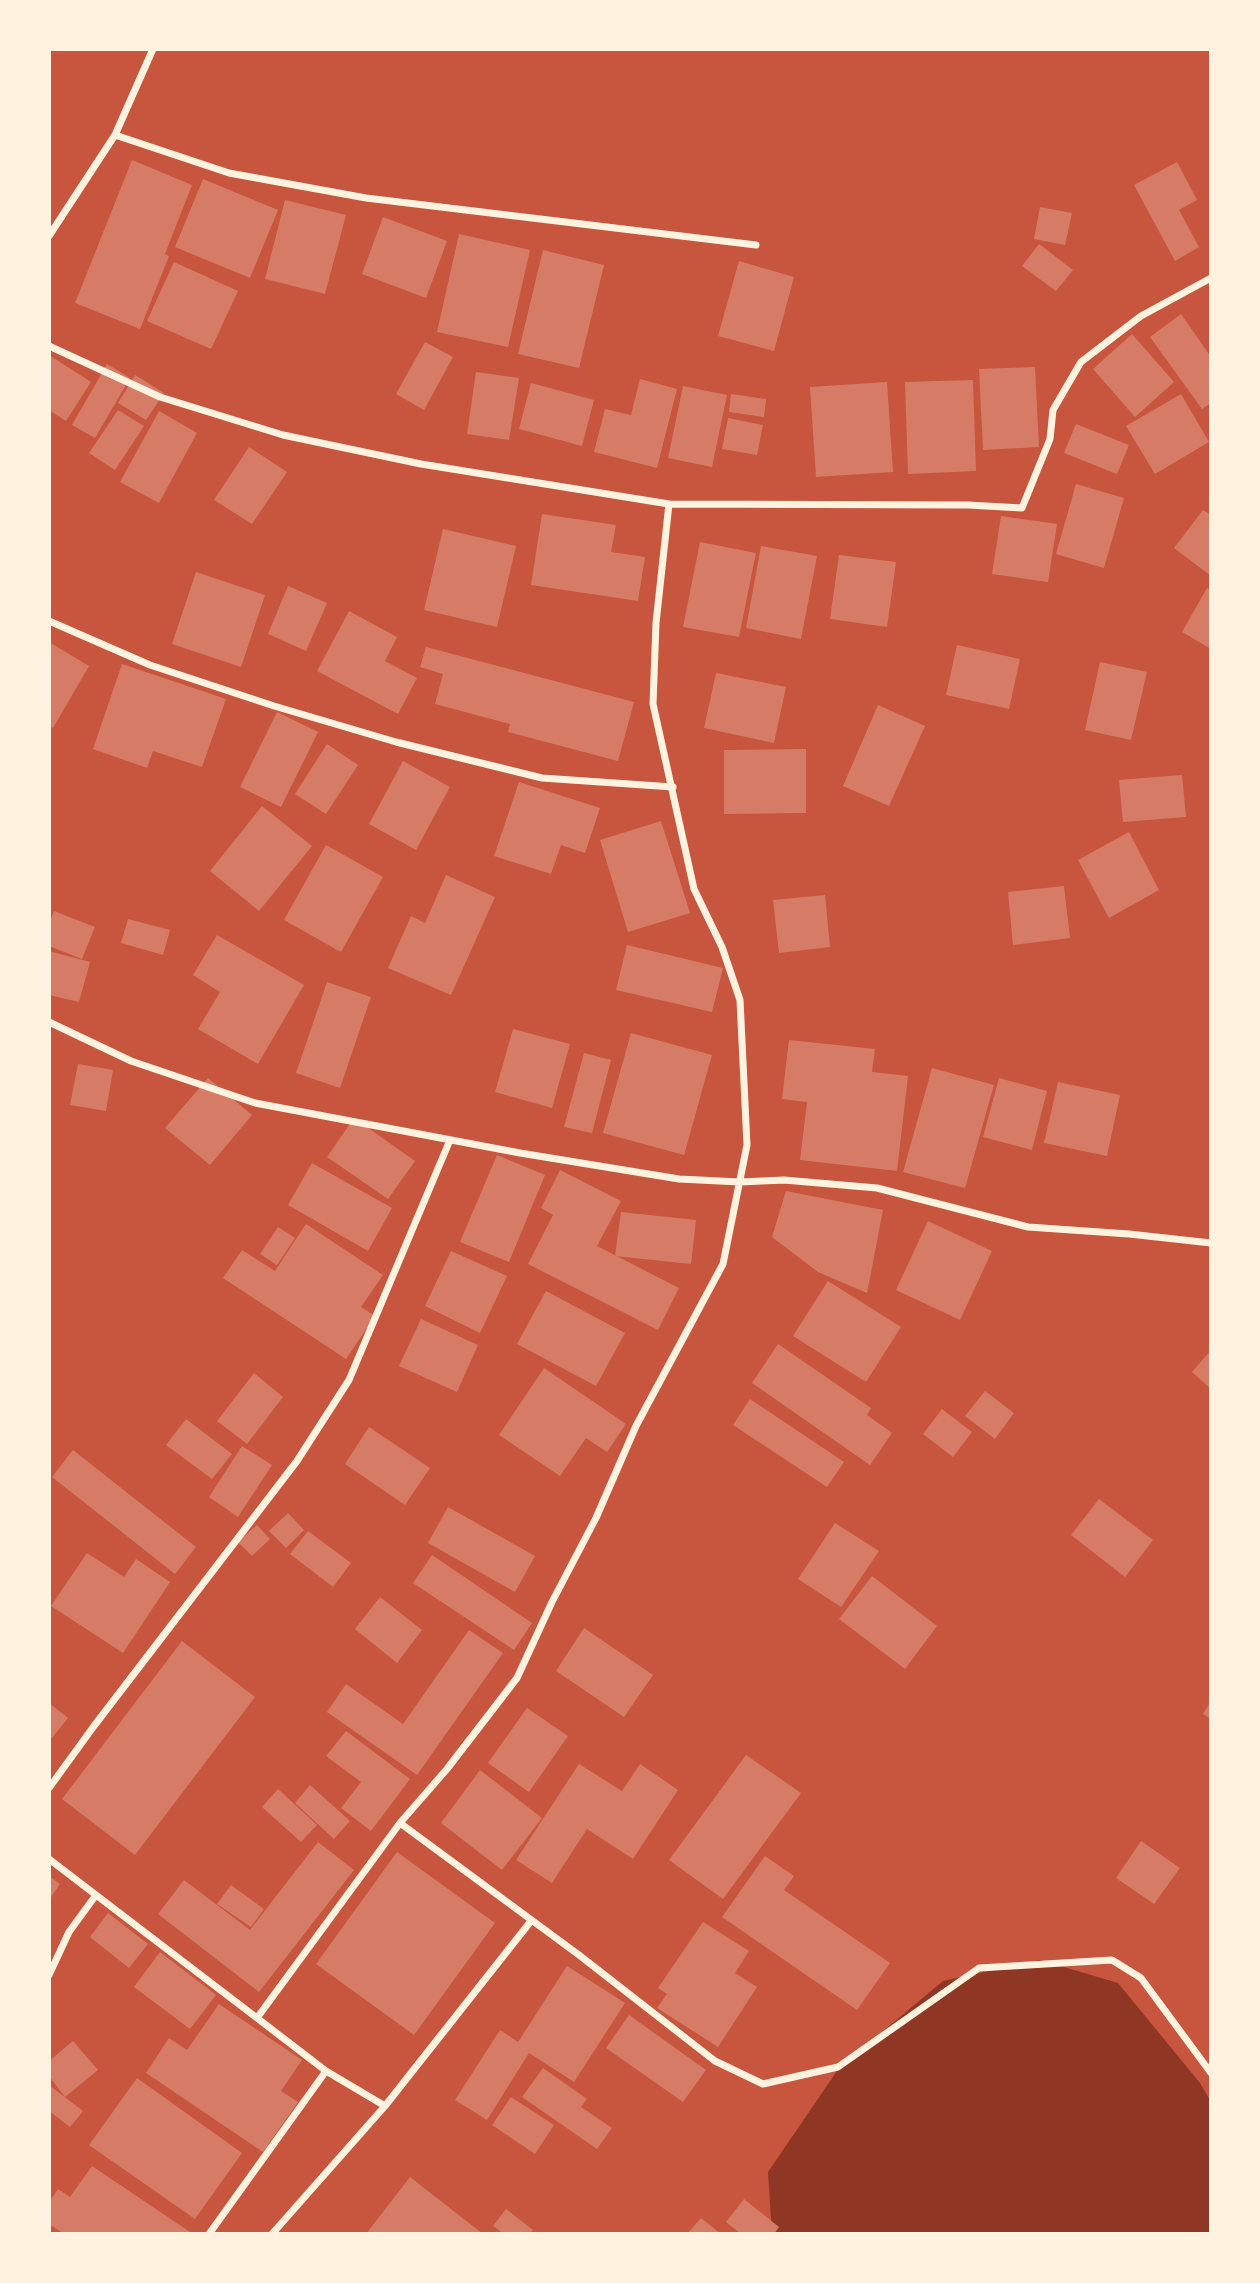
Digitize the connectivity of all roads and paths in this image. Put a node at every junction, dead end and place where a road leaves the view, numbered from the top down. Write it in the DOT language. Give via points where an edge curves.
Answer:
graph roads {
  1 [pos="153,49"];
  2 [pos="115,135"];
  3 [pos="49,236"];
  4 [pos="756,245"];
  5 [pos="1211,278"];
  6 [pos="49,346"];
  7 [pos="669,504"];
  8 [pos="49,621"];
  9 [pos="673,787"];
  10 [pos="49,1022"];
  11 [pos="450,1140"];
  12 [pos="740,1182"];
  13 [pos="1211,1243"];
  14 [pos="49,1788"];
  15 [pos="400,1823"];
  16 [pos="49,1859"];
  17 [pos="96,1895"];
  18 [pos="531,1921"];
  19 [pos="49,1975"];
  20 [pos="257,2018"];
  21 [pos="326,2071"];
  22 [pos="1211,2073"];
  23 [pos="385,2106"];
  24 [pos="209,2234"];
  25 [pos="272,2234"];
  1 -- 2 [label="street"];
  2 -- 3 [label="street"];
  2 -- 4 [label="street" via="229,173 366,198"];
  5 -- 7 [label="street" via="1141,316 1081,362 1053,410 1050,439 1021,508"];
  6 -- 7 [label="street" via="160,397 283,435 421,464"];
  7 -- 9 [label="street" via="653,704"];
  8 -- 9 [label="street" via="150,666 396,742 542,778"];
  9 -- 12 [label="street" via="694,889 722,947 740,1000 747,1145"];
  10 -- 11 [label="street" via="131,1061 255,1103"];
  11 -- 12 [label="street" via="680,1179"];
  11 -- 14 [label="street" via="348,1380 297,1461"];
  12 -- 13 [label="street" via="784,1180 877,1188 1028,1227"];
  12 -- 15 [label="street" via="723,1264 636,1426 517,1678"];
  15 -- 18 [label="street"];
  15 -- 20 [label="street"];
  16 -- 17 [label="street"];
  17 -- 19 [label="street" via="69,1932"];
  17 -- 20 [label="street"];
  18 -- 22 [label="street" via="715,2061 763,2084 838,2067 979,1968 1112,1960 1142,1978"];
  18 -- 23 [label="street"];
  20 -- 21 [label="street"];
  21 -- 23 [label="street"];
  21 -- 24 [label="street"];
  23 -- 25 [label="street"];
}
